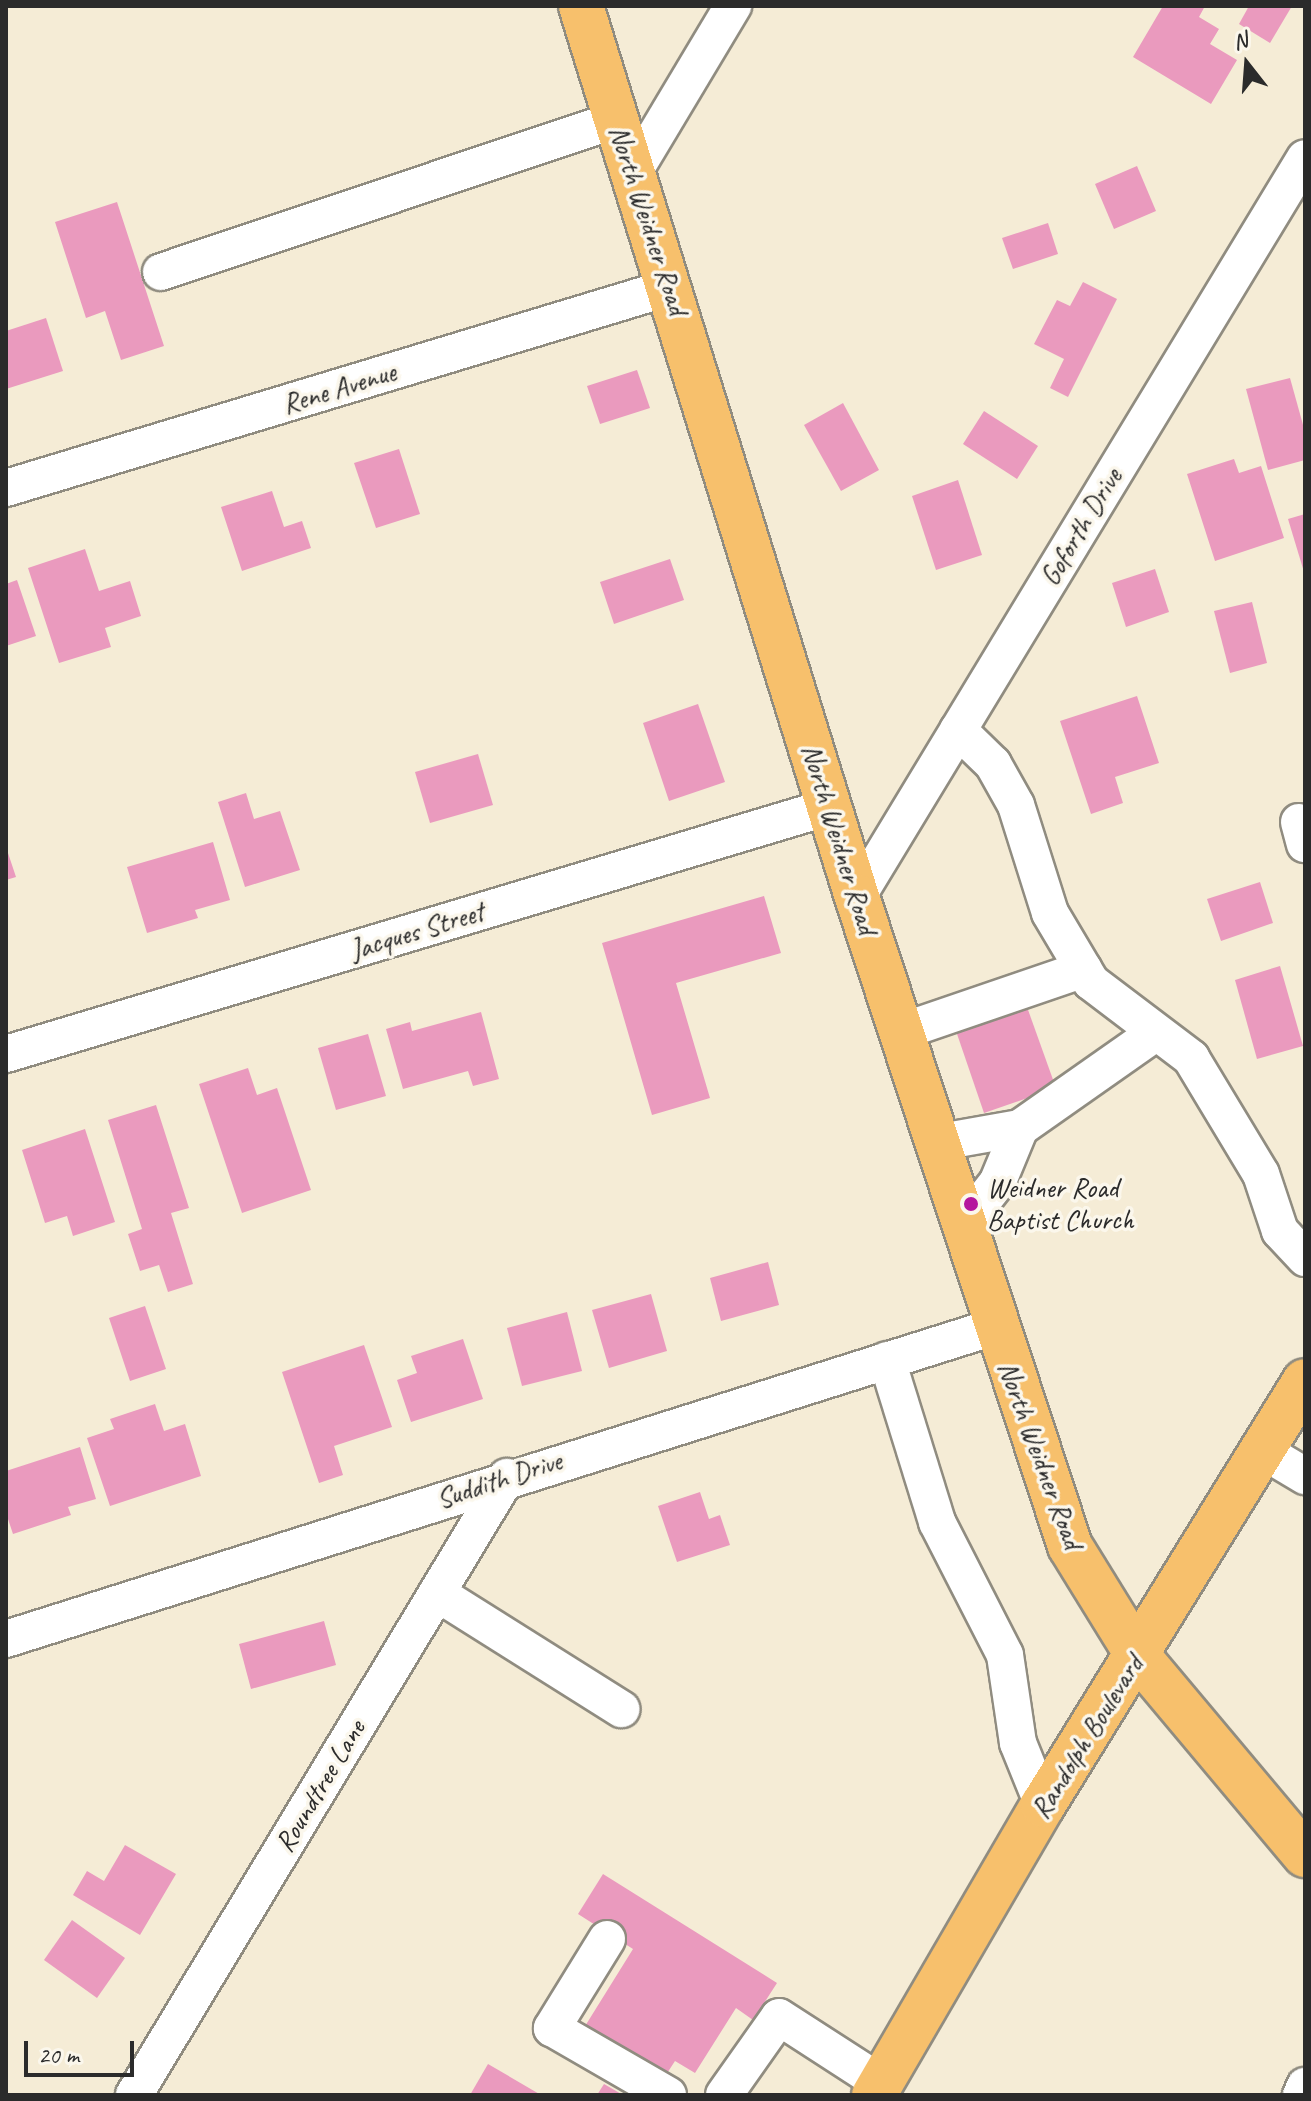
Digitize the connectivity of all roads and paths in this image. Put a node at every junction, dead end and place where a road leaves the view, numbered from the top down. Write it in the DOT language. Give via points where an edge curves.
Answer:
graph roads {
  1 [pos="581,6"];
  2 [pos="733,6"];
  3 [pos="616,120"];
  4 [pos="1305,158"];
  5 [pos="633,173"];
  6 [pos="161,272"];
  7 [pos="671,287"];
  8 [pos="6,488"];
  9 [pos="958,730"];
  10 [pos="829,807"];
  11 [pos="857,897"];
  12 [pos="1084,969"];
  13 [pos="900,1032"];
  14 [pos="1155,1033"];
  15 [pos="6,1054"];
  16 [pos="1020,1128"];
  17 [pos="935,1143"];
  18 [pos="968,1246"];
  19 [pos="1305,1258"];
  20 [pos="994,1327"];
  21 [pos="887,1360"];
  22 [pos="1305,1381"];
  23 [pos="1263,1451"];
  24 [pos="1305,1476"];
  25 [pos="507,1477"];
  26 [pos="437,1593"];
  27 [pos="6,1639"];
  28 [pos="1138,1656"];
  29 [pos="621,1709"];
  30 [pos="1043,1805"];
  31 [pos="1305,1855"];
  32 [pos="607,1939"];
  33 [pos="1305,2086"];
  34 [pos="877,2089"];
  35 [pos="134,2095"];
  36 [pos="668,2095"];
  37 [pos="724,2095"];
  38 [pos="1301,2095"];
  1 -- 3 [label="main road, North Weidner Road"];
  2 -- 5 [label="street"];
  3 -- 5 [label="main road, North Weidner Road"];
  3 -- 6 [label="street"];
  4 -- 9 [label="street, Goforth Drive"];
  5 -- 7 [label="main road, North Weidner Road"];
  7 -- 8 [label="street, Rene Avenue"];
  7 -- 10 [label="main road, North Weidner Road"];
  9 -- 11 [label="street, Goforth Drive"];
  9 -- 12 [label="street" via="993,764 1016,805 1050,913"];
  10 -- 11 [label="main road, North Weidner Road"];
  10 -- 15 [label="street, Jacques Street"];
  11 -- 13 [label="main road, North Weidner Road"];
  12 -- 13 [label="street"];
  12 -- 14 [label="street" via="1091,982"];
  13 -- 17 [label="main road, North Weidner Road"];
  14 -- 16 [label="street"];
  14 -- 19 [label="street" via="1191,1058 1261,1174 1280,1231"];
  16 -- 17 [label="street"];
  16 -- 18 [label="street" via="998,1181 978,1207"];
  17 -- 18 [label="main road, North Weidner Road"];
  18 -- 20 [label="main road, North Weidner Road"];
  20 -- 21 [label="street, Suddith Drive"];
  20 -- 28 [label="main road, North Weidner Road" via="1070,1546"];
  21 -- 25 [label="street, Suddith Drive"];
  21 -- 30 [label="street" via="937,1522 1005,1655 1018,1743"];
  22 -- 23 [label="main road, Randolph Boulevard"];
  23 -- 24 [label="street"];
  23 -- 28 [label="main road, Randolph Boulevard"];
  25 -- 26 [label="street, Roundtree Lane"];
  25 -- 27 [label="street, Suddith Drive"];
  26 -- 29 [label="street"];
  26 -- 35 [label="street, Roundtree Lane"];
  28 -- 30 [label="main road, Randolph Boulevard"];
  28 -- 31 [label="main road, North Weidner Road"];
  30 -- 34 [label="main road, Randolph Boulevard"];
  32 -- 36 [label="street" via="552,2028"];
  33 -- 38 [label="street"];
  34 -- 37 [label="street" via="779,2017"];
}
